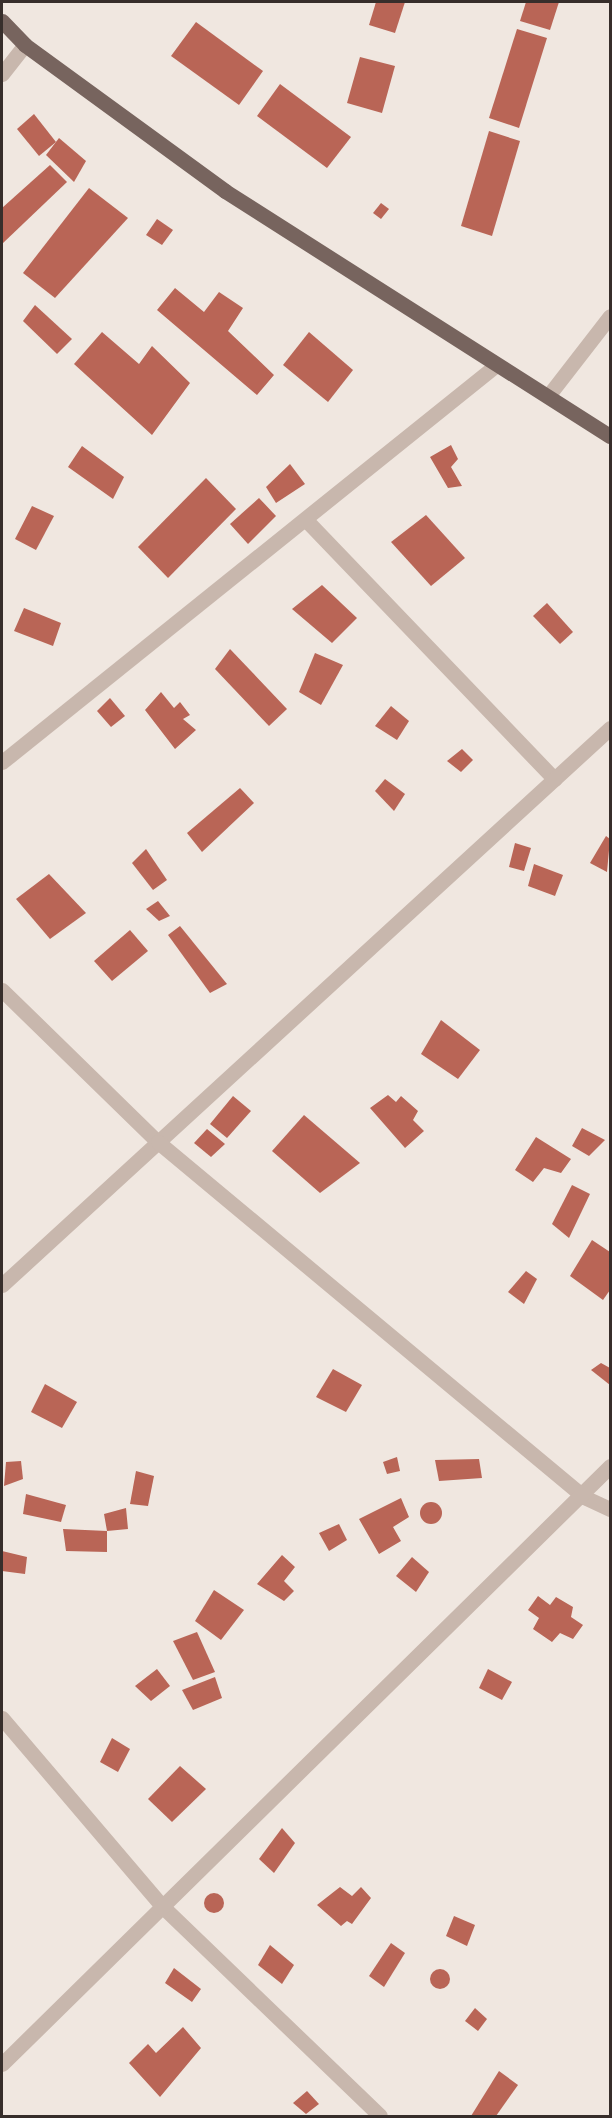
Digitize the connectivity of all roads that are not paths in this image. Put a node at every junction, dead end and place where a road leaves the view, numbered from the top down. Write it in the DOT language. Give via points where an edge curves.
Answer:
graph roads {
  1 [pos="2,21"];
  2 [pos="25,45"];
  3 [pos="2,74"];
  4 [pos="610,316"];
  5 [pos="495,366"];
  6 [pos="548,396"];
  7 [pos="610,436"];
  8 [pos="306,520"];
  9 [pos="610,728"];
  10 [pos="2,762"];
  11 [pos="554,779"];
  12 [pos="2,990"];
  13 [pos="158,1142"];
  14 [pos="2,1285"];
  15 [pos="610,1466"];
  16 [pos="584,1497"];
  17 [pos="610,1509"];
  18 [pos="2,1718"];
  19 [pos="164,1907"];
  20 [pos="2,2064"];
  21 [pos="380,2116"];
  1 -- 2 [label="main road"];
  2 -- 3 [label="street"];
  2 -- 5 [label="main road" via="225,191"];
  4 -- 6 [label="street"];
  5 -- 6 [label="main road"];
  5 -- 8 [label="street"];
  6 -- 7 [label="main road"];
  8 -- 10 [label="street"];
  8 -- 11 [label="street"];
  9 -- 11 [label="street"];
  11 -- 13 [label="street"];
  12 -- 13 [label="street"];
  13 -- 14 [label="street"];
  13 -- 16 [label="street"];
  15 -- 16 [label="street"];
  16 -- 17 [label="street"];
  16 -- 19 [label="street" via="345,1722"];
  18 -- 19 [label="street"];
  19 -- 20 [label="street"];
  19 -- 21 [label="street"];
}
